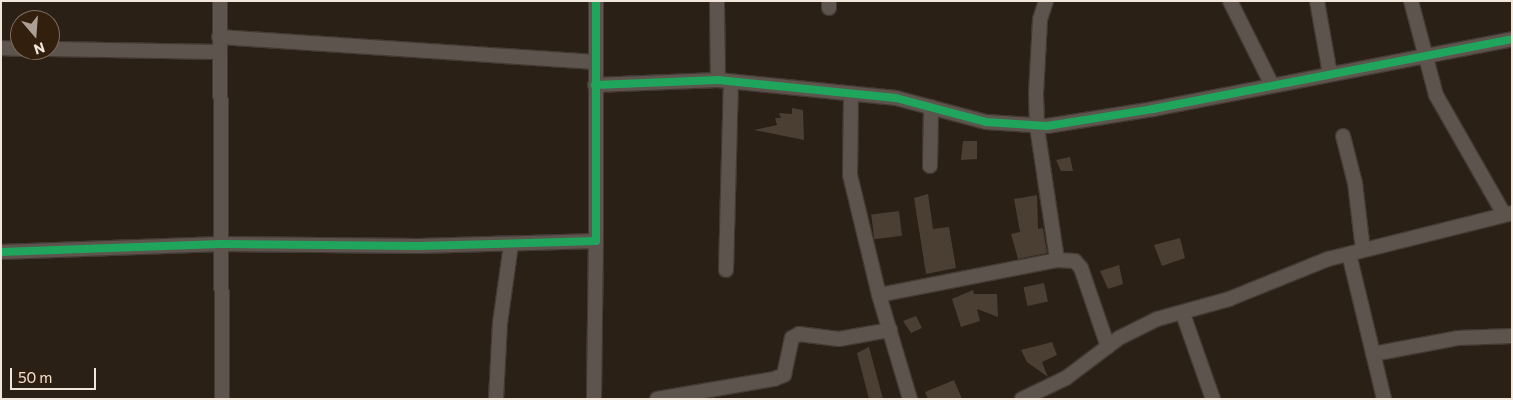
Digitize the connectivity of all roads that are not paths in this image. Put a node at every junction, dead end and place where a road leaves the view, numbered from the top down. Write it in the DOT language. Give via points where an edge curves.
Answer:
graph roads {
  1 [pos="220,1"];
  2 [pos="596,1"];
  3 [pos="717,1"];
  4 [pos="1046,1"];
  5 [pos="1230,1"];
  6 [pos="1317,1"];
  7 [pos="1411,1"];
  8 [pos="218,37"];
  9 [pos="1512,38"];
  10 [pos="60,49"];
  11 [pos="219,52"];
  12 [pos="1426,58"];
  13 [pos="595,62"];
  14 [pos="1330,74"];
  15 [pos="724,82"];
  16 [pos="595,85"];
  17 [pos="1272,85"];
  18 [pos="851,95"];
  19 [pos="931,107"];
  20 [pos="1038,127"];
  21 [pos="1343,136"];
  22 [pos="930,166"];
  23 [pos="1508,214"];
  24 [pos="596,242"];
  25 [pos="220,244"];
  26 [pos="511,245"];
  27 [pos="1363,250"];
  28 [pos="1,252"];
  29 [pos="1348,254"];
  30 [pos="1057,260"];
  31 [pos="726,270"];
  32 [pos="879,295"];
  33 [pos="1183,314"];
  34 [pos="890,330"];
  35 [pos="1512,336"];
  36 [pos="1108,347"];
  37 [pos="1373,354"];
  38 [pos="222,399"];
  39 [pos="496,399"];
  40 [pos="594,399"];
  41 [pos="657,399"];
  42 [pos="910,399"];
  43 [pos="1022,399"];
  44 [pos="1213,399"];
  45 [pos="1384,399"];
  1 -- 8 [label="street"];
  2 -- 13 [label="street"];
  3 -- 15 [label="street"];
  4 -- 20 [label="street" via="1040,20"];
  5 -- 17 [label="street"];
  6 -- 14 [label="street"];
  7 -- 12 [label="street"];
  8 -- 11 [label="street"];
  8 -- 13 [label="street"];
  9 -- 12 [label="street"];
  10 -- 11 [label="street"];
  11 -- 25 [label="street"];
  12 -- 14 [label="street"];
  12 -- 23 [label="street" via="1436,95"];
  13 -- 16 [label="street"];
  14 -- 17 [label="street"];
  15 -- 16 [label="street"];
  15 -- 18 [label="street"];
  15 -- 31 [label="street"];
  16 -- 24 [label="street"];
  17 -- 20 [label="street" via="1112,117"];
  18 -- 19 [label="street" via="896,98"];
  18 -- 32 [label="street" via="850,175"];
  19 -- 20 [label="street" via="986,122"];
  19 -- 22 [label="street"];
  20 -- 30 [label="street"];
  21 -- 27 [label="street" via="1355,183"];
  23 -- 27 [label="street"];
  24 -- 26 [label="street"];
  24 -- 40 [label="street"];
  25 -- 26 [label="street"];
  25 -- 28 [label="street"];
  25 -- 38 [label="street"];
  26 -- 39 [label="street" via="500,323"];
  27 -- 29 [label="street"];
  29 -- 33 [label="street"];
  29 -- 37 [label="street"];
  30 -- 32 [label="street"];
  30 -- 36 [label="street" via="1075,261 1081,268"];
  32 -- 34 [label="street"];
  33 -- 36 [label="street" via="1137,327"];
  33 -- 44 [label="street"];
  34 -- 41 [label="street" via="839,339 799,334 792,338 784,375"];
  34 -- 42 [label="street"];
  35 -- 37 [label="street" via="1458,338"];
  36 -- 43 [label="street" via="1066,378"];
  37 -- 45 [label="street"];
}
